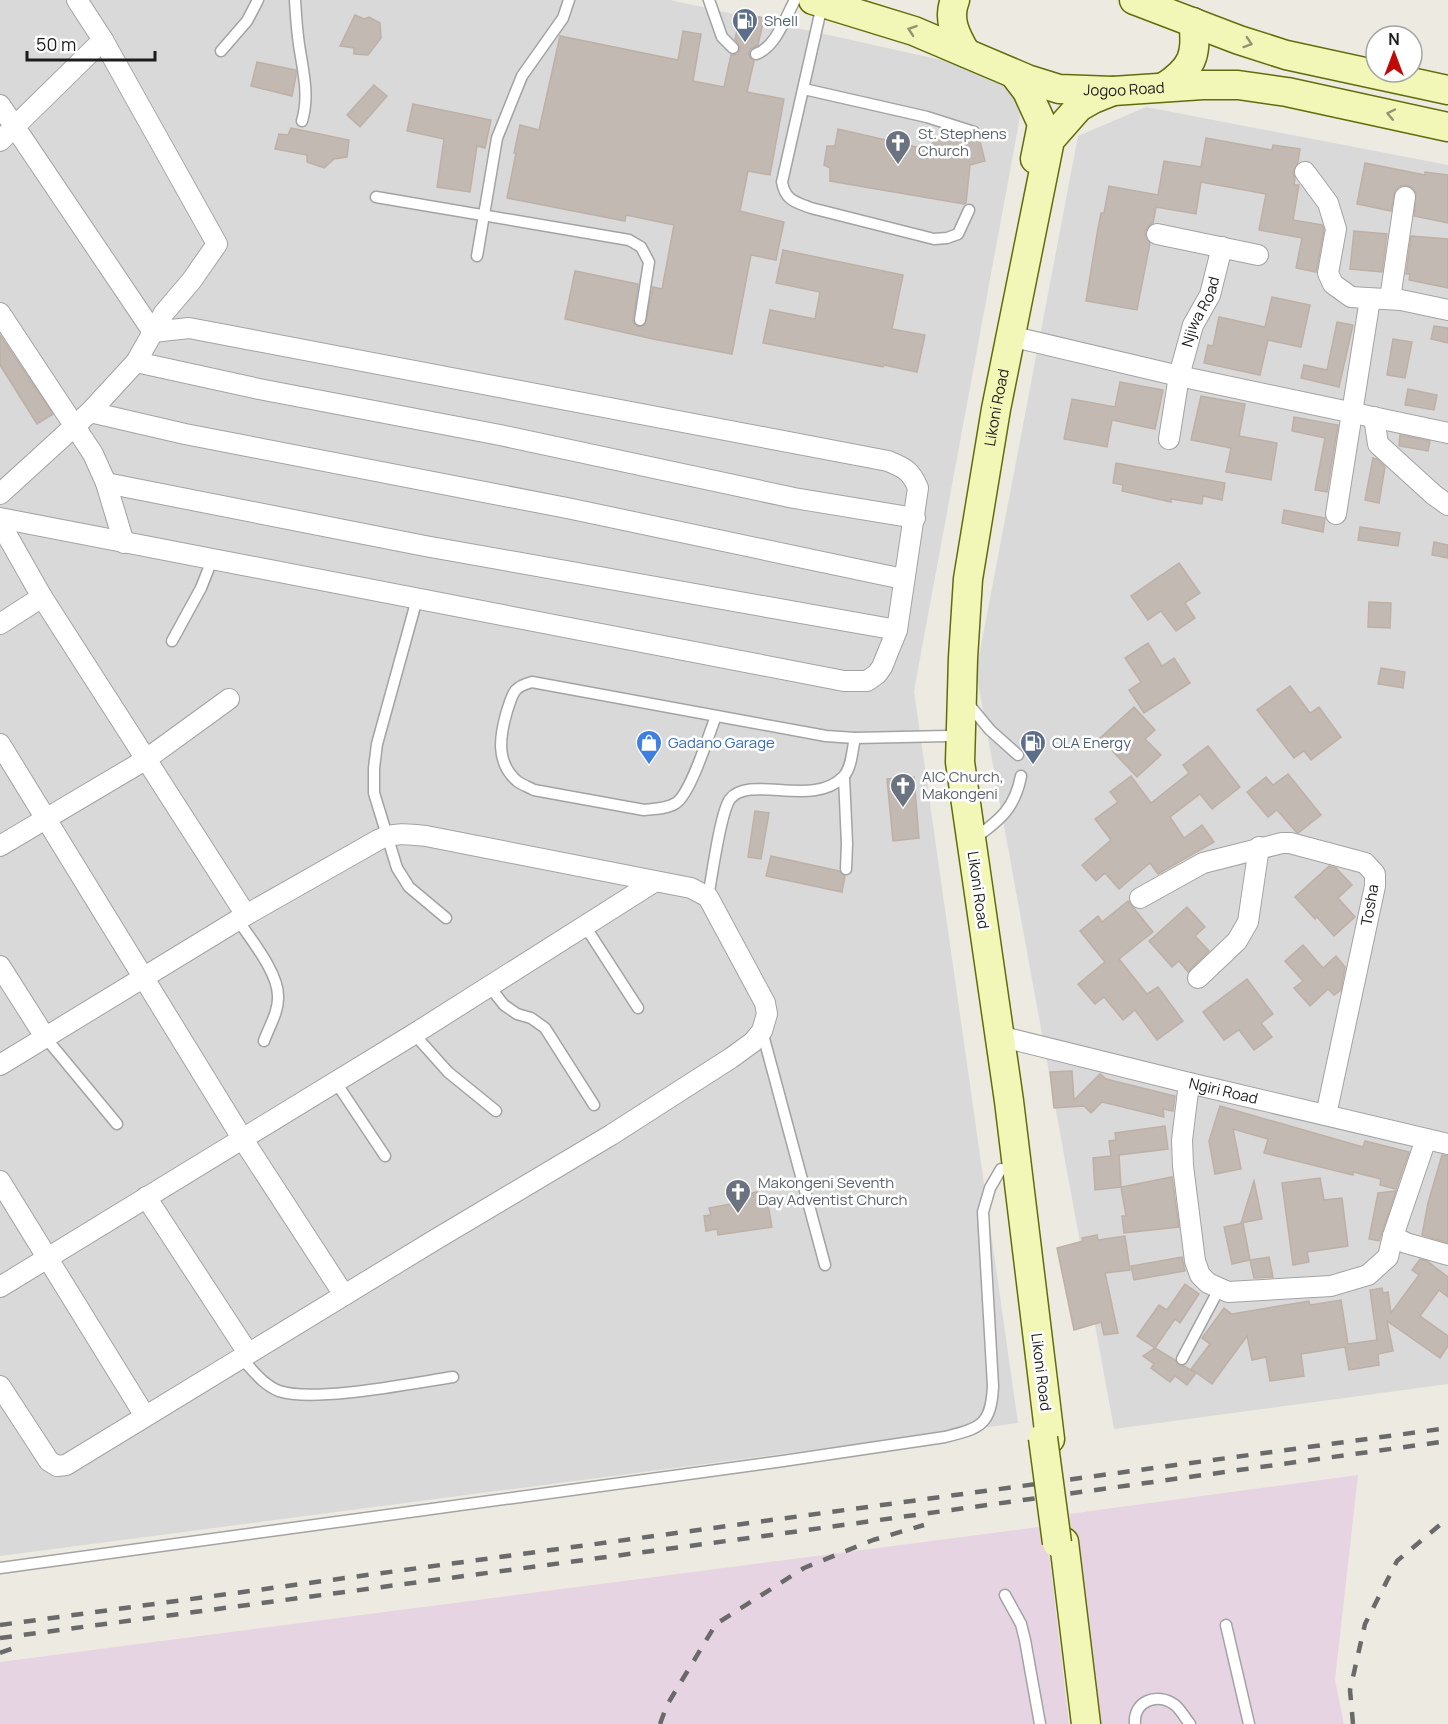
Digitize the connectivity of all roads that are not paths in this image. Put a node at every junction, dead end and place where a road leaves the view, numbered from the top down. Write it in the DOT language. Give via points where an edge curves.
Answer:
graph roads {
  1 [pos="77,0"];
  2 [pos="258,0"];
  3 [pos="296,0"];
  4 [pos="568,0"];
  5 [pos="709,0"];
  6 [pos="956,0"];
  7 [pos="1134,0"];
  8 [pos="810,1"];
  9 [pos="1193,22"];
  10 [pos="103,40"];
  11 [pos="733,48"];
  12 [pos="221,51"];
  13 [pos="966,53"];
  14 [pos="756,54"];
  15 [pos="1014,74"];
  16 [pos="1164,87"];
  17 [pos="804,89"];
  18 [pos="1448,90"];
  19 [pos="1113,91"];
  20 [pos="0,105"];
  21 [pos="302,121"];
  22 [pos="1448,127"];
  23 [pos="974,132"];
  24 [pos="7,134"];
  25 [pos="1305,172"];
  26 [pos="376,196"];
  27 [pos="1404,197"];
  28 [pos="969,210"];
  29 [pos="485,214"];
  30 [pos="1156,234"];
  31 [pos="1222,247"];
  32 [pos="1258,255"];
  33 [pos="477,256"];
  34 [pos="1370,299"];
  35 [pos="1390,299"];
  36 [pos="1448,310"];
  37 [pos="0,312"];
  38 [pos="640,320"];
  39 [pos="153,332"];
  40 [pos="1010,336"];
  41 [pos="136,362"];
  42 [pos="1179,376"];
  43 [pos="90,412"];
  44 [pos="1353,413"];
  45 [pos="1374,417"];
  46 [pos="74,426"];
  47 [pos="1448,433"];
  48 [pos="1169,439"];
  49 [pos="106,483"];
  50 [pos="0,494"];
  51 [pos="1448,505"];
  52 [pos="1336,514"];
  53 [pos="0,518"];
  54 [pos="915,518"];
  55 [pos="0,523"];
  56 [pos="124,543"];
  57 [pos="212,560"];
  58 [pos="903,579"];
  59 [pos="42,597"];
  60 [pos="417,599"];
  61 [pos="0,624"];
  62 [pos="897,630"];
  63 [pos="171,640"];
  64 [pos="962,697"];
  65 [pos="229,699"];
  66 [pos="716,716"];
  67 [pos="948,736"];
  68 [pos="855,738"];
  69 [pos="0,744"];
  70 [pos="1018,754"];
  71 [pos="145,760"];
  72 [pos="1021,776"];
  73 [pos="844,777"];
  74 [pos="47,818"];
  75 [pos="386,836"];
  76 [pos="971,841"];
  77 [pos="0,846"];
  78 [pos="1259,848"];
  79 [pos="846,869"];
  80 [pos="654,882"];
  81 [pos="708,897"];
  82 [pos="1140,898"];
  83 [pos="242,918"];
  84 [pos="446,918"];
  85 [pos="585,926"];
  86 [pos="0,966"];
  87 [pos="144,977"];
  88 [pos="1198,978"];
  89 [pos="489,986"];
  90 [pos="638,1008"];
  91 [pos="762,1031"];
  92 [pos="414,1034"];
  93 [pos="999,1036"];
  94 [pos="45,1037"];
  95 [pos="264,1041"];
  96 [pos="0,1065"];
  97 [pos="335,1081"];
  98 [pos="1189,1083"];
  99 [pos="594,1105"];
  100 [pos="496,1111"];
  101 [pos="1326,1114"];
  102 [pos="117,1124"];
  103 [pos="242,1138"];
  104 [pos="1426,1139"];
  105 [pos="1448,1144"];
  106 [pos="385,1156"];
  107 [pos="1001,1169"];
  108 [pos="0,1181"];
  109 [pos="146,1197"];
  110 [pos="1392,1236"];
  111 [pos="1448,1255"];
  112 [pos="46,1258"];
  113 [pos="825,1265"];
  114 [pos="0,1287"];
  115 [pos="1219,1289"];
  116 [pos="344,1295"];
  117 [pos="244,1355"];
  118 [pos="1182,1359"];
  119 [pos="453,1377"];
  120 [pos="0,1386"];
  121 [pos="145,1416"];
  122 [pos="1046,1439"];
  123 [pos="1060,1542"];
  124 [pos="0,1568"];
  125 [pos="1005,1595"];
  126 [pos="1226,1625"];
  127 [pos="1040,1724"];
  128 [pos="1081,1724"];
  129 [pos="1086,1724"];
  130 [pos="1136,1724"];
  131 [pos="1190,1724"];
  132 [pos="1249,1724"];
  1 -- 10 [label="street"];
  2 -- 12 [label="lane" via="247,21"];
  3 -- 21 [label="lane" via="305,83"];
  4 -- 29 [label="lane" via="563,18 522,76 510,101 497,138"];
  5 -- 11 [label="lane" via="722,37"];
  6 -- 13 [label="street" via="952,21"];
  7 -- 9 [label="street"];
  13 -- 8 [label="street, Jogoo Road, one-way" via="914,31"];
  8 -- 14 [label="lane" via="764,51"];
  8 -- 17 [label="lane"];
  9 -- 16 [label="street" via="1191,62"];
  9 -- 18 [label="street, one-way" via="1286,55"];
  10 -- 24 [label="street"];
  10 -- 39 [label="street" via="217,244"];
  13 -- 15 [label="street, Jogoo Road"];
  15 -- 19 [label="street, Jogoo Road" via="1059,89"];
  15 -- 67 [label="street, Likoni Road" via="1027,91 1042,124 978,460 952,640"];
  16 -- 19 [label="street, Jogoo Road"];
  22 -- 16 [label="street, Jogoo Road, one-way" via="1262,87"];
  17 -- 23 [label="lane" via="927,117"];
  17 -- 28 [label="lane" via="782,182 784,193 793,201 934,239 958,234"];
  19 -- 40 [label="street, Likoni Road" via="1079,107 1050,140"];
  20 -- 24 [label="street"];
  24 -- 39 [label="street"];
  25 -- 34 [label="street" via="1328,203 1336,229 1328,273 1333,284 1351,297"];
  26 -- 29 [label="lane"];
  27 -- 35 [label="street"];
  29 -- 33 [label="lane"];
  29 -- 38 [label="lane" via="629,240 641,247 649,262"];
  30 -- 31 [label="street"];
  31 -- 32 [label="street"];
  31 -- 42 [label="street, Njiwa Road" via="1210,295 1193,325"];
  34 -- 35 [label="street"];
  34 -- 44 [label="street"];
  35 -- 36 [label="street"];
  37 -- 46 [label="street"];
  39 -- 41 [label="street"];
  39 -- 54 [label="street" via="189,328 888,461 912,474 918,488"];
  40 -- 42 [label="street"];
  40 -- 64 [label="street, Likoni Road" via="968,579"];
  41 -- 43 [label="street"];
  41 -- 54 [label="street" via="794,498"];
  42 -- 44 [label="street"];
  42 -- 48 [label="street, Njiwa Road"];
  43 -- 46 [label="street"];
  43 -- 58 [label="street"];
  44 -- 45 [label="street"];
  44 -- 52 [label="street"];
  45 -- 47 [label="street"];
  45 -- 51 [label="street" via="1378,444"];
  46 -- 49 [label="street"];
  46 -- 50 [label="street"];
  49 -- 56 [label="street"];
  49 -- 62 [label="street" via="425,546"];
  53 -- 56 [label="street"];
  54 -- 58 [label="street"];
  55 -- 59 [label="street"];
  56 -- 57 [label="street"];
  57 -- 60 [label="street"];
  57 -- 63 [label="lane"];
  58 -- 62 [label="street"];
  59 -- 61 [label="street"];
  59 -- 71 [label="street"];
  60 -- 62 [label="street" via="855,682 867,681 877,674"];
  60 -- 75 [label="lane" via="377,744 374,793"];
  64 -- 70 [label="lane" via="990,730"];
  64 -- 76 [label="street, Likoni Road" via="960,762"];
  65 -- 71 [label="street"];
  66 -- 66 [label="lane" via="688,789 677,802 662,808 644,810 534,790 517,781 501,751 500,733 513,692 532,682"];
  66 -- 68 [label="lane"];
  67 -- 68 [label="lane"];
  67 -- 107 [label="street, Likoni Road" via="947,767 956,852"];
  68 -- 73 [label="lane"];
  69 -- 74 [label="street"];
  71 -- 74 [label="street"];
  71 -- 83 [label="street"];
  72 -- 76 [label="lane" via="1018,795 1001,819"];
  73 -- 79 [label="lane"];
  73 -- 81 [label="lane" via="816,790 738,792 723,816"];
  74 -- 77 [label="street"];
  74 -- 87 [label="street"];
  75 -- 80 [label="street" via="426,836"];
  75 -- 83 [label="street"];
  75 -- 84 [label="lane" via="397,868 409,887"];
  76 -- 93 [label="street, Likoni Road"];
  78 -- 82 [label="street, Tosha" via="1203,863"];
  78 -- 88 [label="street" via="1248,922 1237,941"];
  78 -- 101 [label="street, Tosha" via="1290,843 1356,859 1371,867 1375,874"];
  80 -- 81 [label="street" via="691,888"];
  80 -- 85 [label="street"];
  81 -- 91 [label="street" via="765,1003 767,1014"];
  83 -- 87 [label="street"];
  83 -- 95 [label="lane" via="272,973 279,996"];
  85 -- 89 [label="street"];
  85 -- 90 [label="lane"];
  86 -- 94 [label="street"];
  87 -- 94 [label="street"];
  87 -- 103 [label="street"];
  89 -- 92 [label="street"];
  89 -- 99 [label="lane" via="504,1005 545,1028"];
  91 -- 113 [label="lane"];
  91 -- 116 [label="street" via="730,1058 611,1135"];
  92 -- 97 [label="street"];
  92 -- 100 [label="lane" via="448,1072"];
  93 -- 98 [label="street, Ngiri Road"];
  93 -- 122 [label="street, Likoni Road"];
  94 -- 96 [label="street"];
  94 -- 102 [label="lane"];
  97 -- 103 [label="street"];
  97 -- 106 [label="lane"];
  98 -- 101 [label="street, Ngiri Road"];
  98 -- 115 [label="street" via="1182,1148 1195,1261 1200,1275"];
  101 -- 104 [label="street, Ngiri Road"];
  103 -- 109 [label="street"];
  103 -- 116 [label="street"];
  104 -- 105 [label="street, Ngiri Road"];
  104 -- 110 [label="street"];
  107 -- 122 [label="street, Likoni Road"];
  107 -- 124 [label="lane" via="983,1212 992,1405 981,1424 967,1431 783,1461"];
  108 -- 112 [label="street"];
  109 -- 112 [label="street"];
  109 -- 117 [label="street"];
  110 -- 111 [label="street"];
  110 -- 115 [label="street" via="1388,1257 1368,1275 1331,1286 1228,1292"];
  112 -- 114 [label="street"];
  112 -- 121 [label="street"];
  115 -- 118 [label="lane"];
  116 -- 117 [label="street"];
  117 -- 119 [label="lane" via="267,1384 298,1394 338,1393"];
  117 -- 121 [label="street"];
  120 -- 121 [label="street" via="49,1461 57,1466 66,1465"];
  122 -- 123 [label="street, Likoni Road, bridge"];
  123 -- 128 [label="street, Likoni Road"];
  123 -- 129 [label="street, Likoni Road"];
  125 -- 127 [label="lane" via="1021,1624"];
  126 -- 132 [label="lane"];
  130 -- 131 [label="lane" via="1138,1708 1156,1698 1176,1707"];
}
